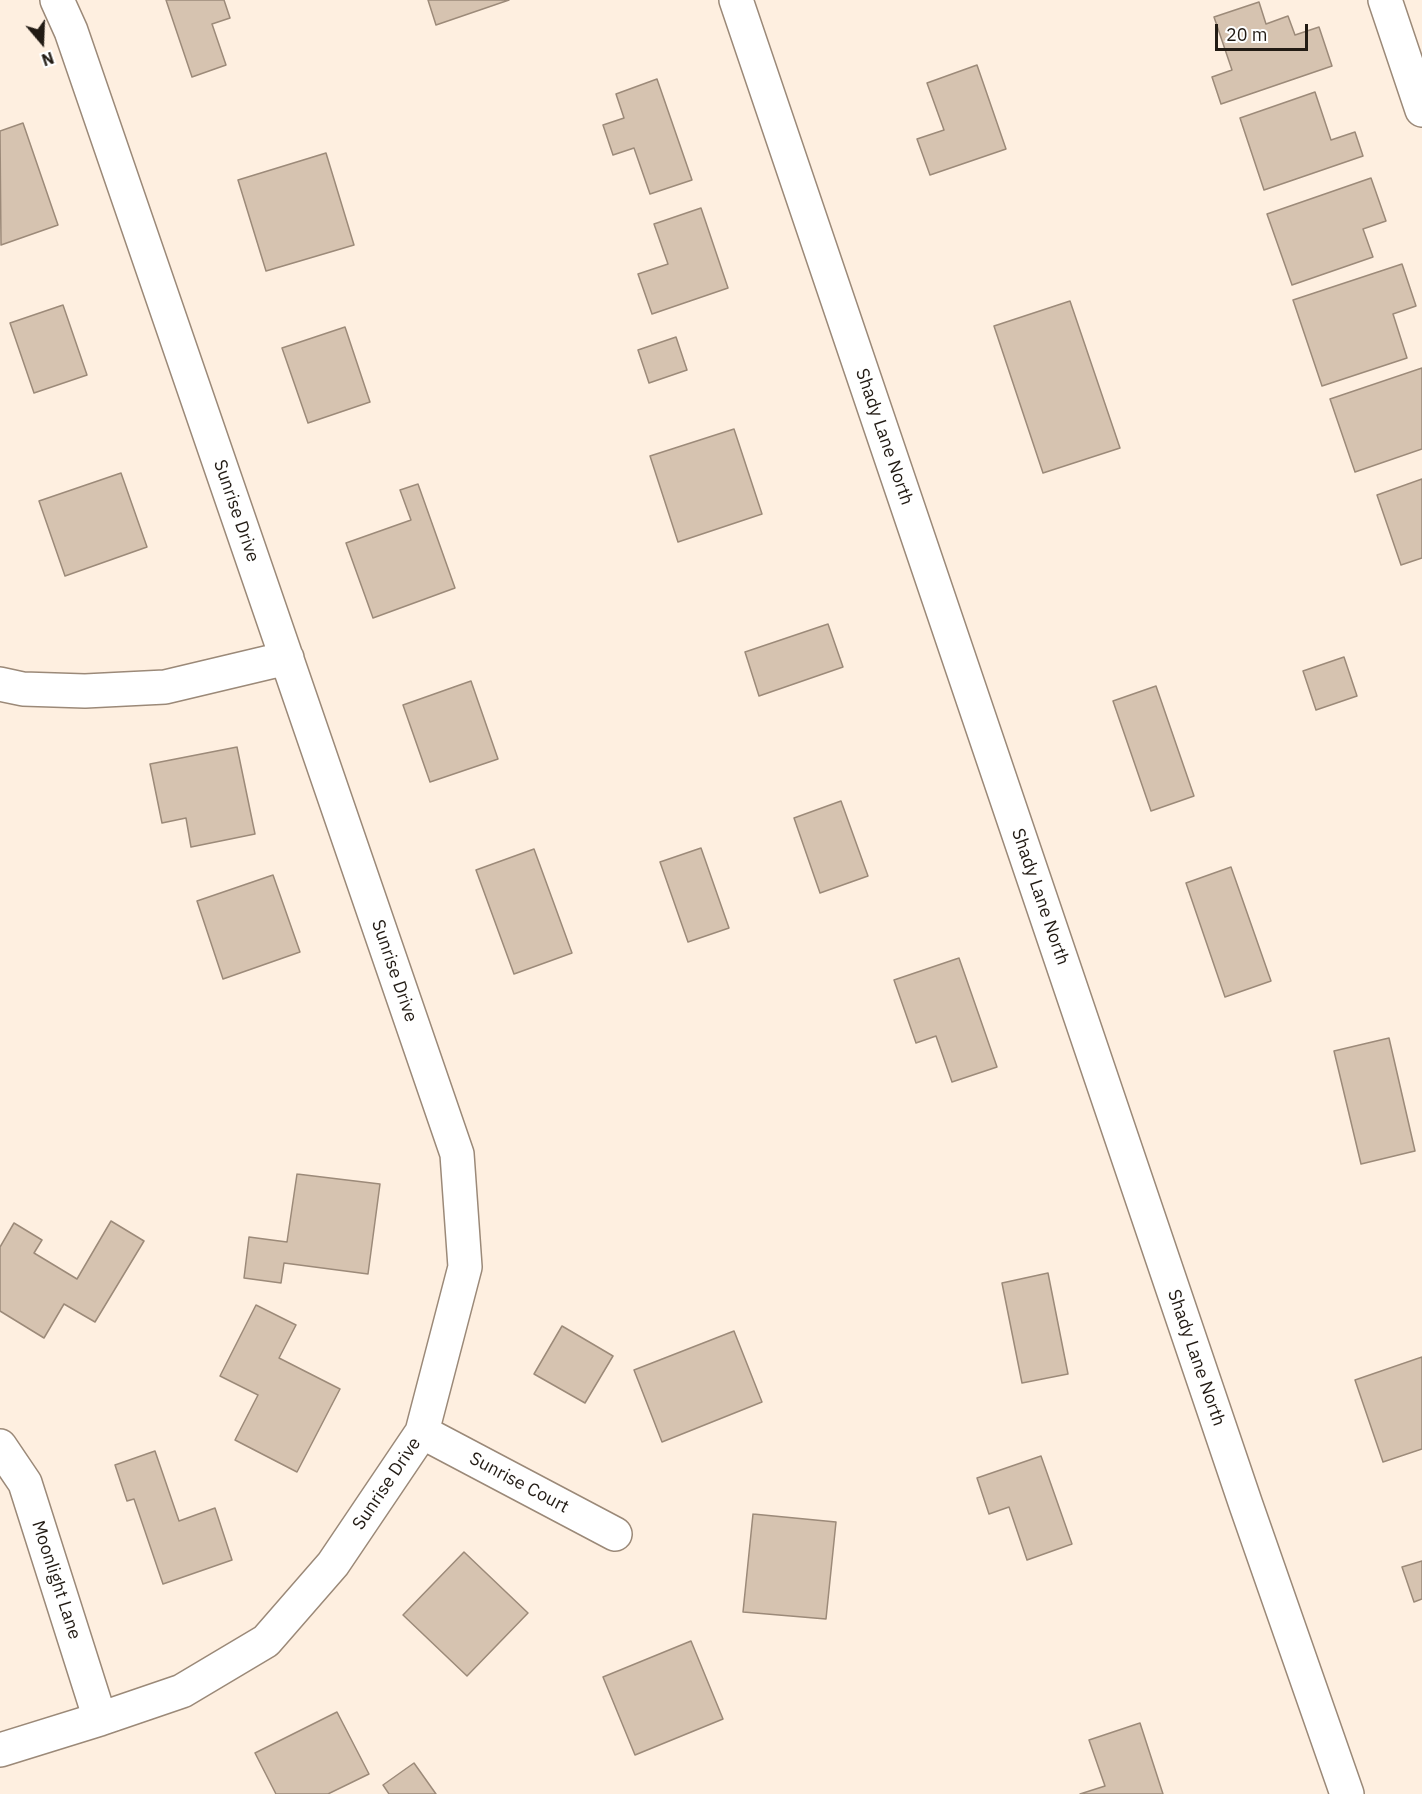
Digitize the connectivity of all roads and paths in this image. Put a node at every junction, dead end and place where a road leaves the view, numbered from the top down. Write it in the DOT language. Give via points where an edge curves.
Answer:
graph roads {
  1 [pos="57,0"];
  2 [pos="736,0"];
  3 [pos="1385,0"];
  4 [pos="1422,110"];
  5 [pos="287,658"];
  6 [pos="0,684"];
  7 [pos="422,1432"];
  8 [pos="0,1446"];
  9 [pos="615,1534"];
  10 [pos="100,1719"];
  11 [pos="0,1750"];
  12 [pos="1347,1794"];
  1 -- 5 [label="street, Sunrise Drive"];
  2 -- 12 [label="street, Shady Lane North"];
  3 -- 4 [label="street"];
  5 -- 6 [label="street" via="165,687 85,691 23,689"];
  5 -- 7 [label="street, Sunrise Drive" via="457,1154 465,1267"];
  7 -- 9 [label="street, Sunrise Court"];
  7 -- 10 [label="street, Sunrise Drive" via="333,1564 266,1641 182,1691"];
  8 -- 10 [label="street, Moonlight Lane" via="25,1483"];
  10 -- 11 [label="street, Sunrise Drive"];
}
